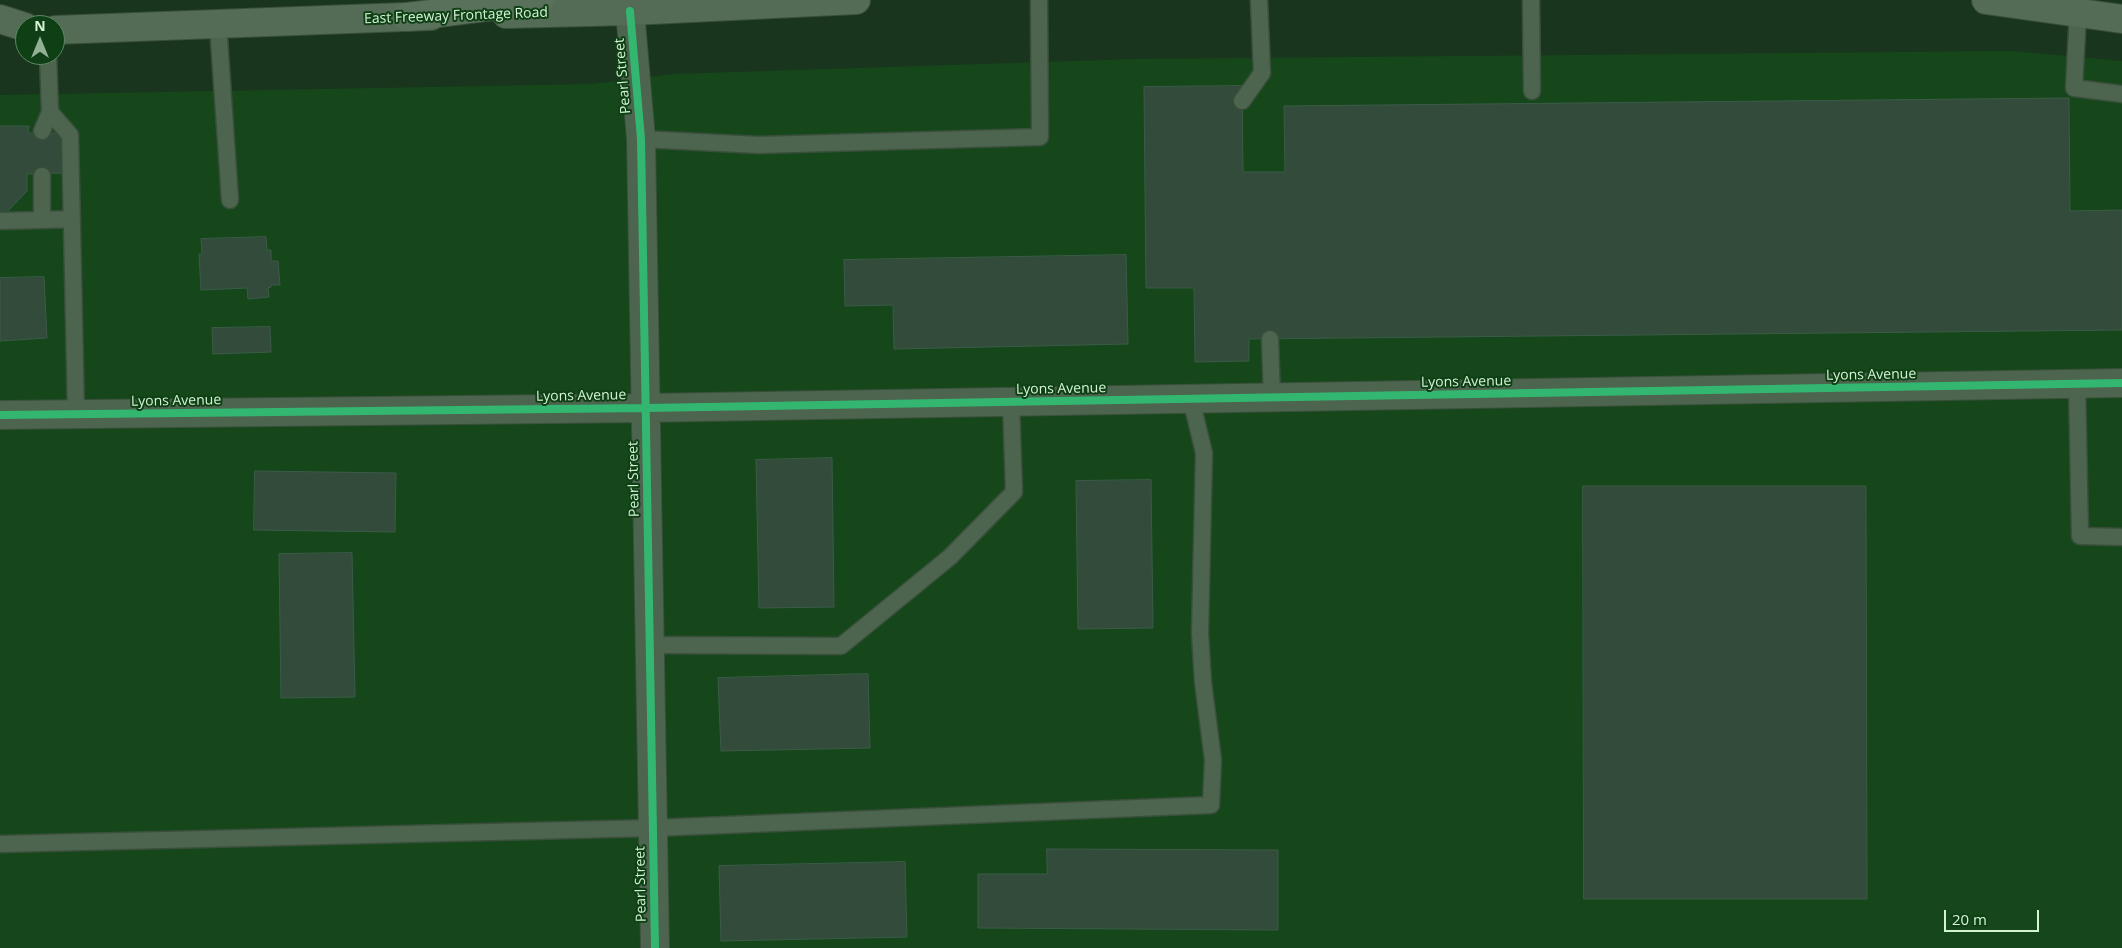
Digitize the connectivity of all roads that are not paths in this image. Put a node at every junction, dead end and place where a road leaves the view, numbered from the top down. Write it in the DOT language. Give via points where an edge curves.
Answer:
graph roads {
  1 [pos="540,0"];
  2 [pos="856,0"];
  3 [pos="1039,0"];
  4 [pos="1259,0"];
  5 [pos="1531,0"];
  6 [pos="1986,0"];
  7 [pos="630,11"];
  8 [pos="2078,12"];
  9 [pos="407,17"];
  10 [pos="2122,19"];
  11 [pos="0,20"];
  12 [pos="15,24"];
  13 [pos="218,24"];
  14 [pos="65,30"];
  15 [pos="0,31"];
  16 [pos="15,31"];
  17 [pos="48,65"];
  18 [pos="1532,90"];
  19 [pos="2122,94"];
  20 [pos="1242,100"];
  21 [pos="50,112"];
  22 [pos="42,131"];
  23 [pos="641,140"];
  24 [pos="42,176"];
  25 [pos="230,200"];
  26 [pos="72,219"];
  27 [pos="42,220"];
  28 [pos="0,221"];
  29 [pos="1270,339"];
  30 [pos="2122,383"];
  31 [pos="2076,384"];
  32 [pos="1272,398"];
  33 [pos="1191,399"];
  34 [pos="1011,402"];
  35 [pos="646,408"];
  36 [pos="76,414"];
  37 [pos="0,415"];
  38 [pos="2122,537"];
  39 [pos="649,645"];
  40 [pos="653,828"];
  41 [pos="0,844"];
  42 [pos="655,948"];
  1 -- 9 [label="highway"];
  2 -- 7 [label="main road, East Freeway Frontage Road"];
  3 -- 23 [label="lane" via="1040,137 759,145"];
  4 -- 20 [label="lane" via="1262,73"];
  5 -- 18 [label="lane"];
  6 -- 8 [label="main road"];
  7 -- 9 [label="main road, East Freeway Frontage Road"];
  7 -- 23 [label="street, Pearl Street"];
  8 -- 10 [label="main road"];
  8 -- 19 [label="lane" via="2074,88"];
  9 -- 13 [label="main road, East Freeway Frontage Road"];
  11 -- 12 [label="main road"];
  13 -- 14 [label="main road, East Freeway Frontage Road"];
  13 -- 25 [label="lane"];
  15 -- 16 [label="main road"];
  17 -- 21 [label="lane"];
  21 -- 22 [label="lane"];
  21 -- 26 [label="lane" via="70,135"];
  23 -- 35 [label="street, Pearl Street"];
  24 -- 27 [label="lane"];
  26 -- 27 [label="lane"];
  26 -- 36 [label="lane"];
  27 -- 28 [label="lane"];
  29 -- 32 [label="lane"];
  30 -- 31 [label="street, Lyons Avenue"];
  31 -- 32 [label="street, Lyons Avenue"];
  31 -- 38 [label="lane" via="2080,536"];
  32 -- 33 [label="street, Lyons Avenue"];
  33 -- 34 [label="street, Lyons Avenue"];
  33 -- 40 [label="lane" via="1204,453 1200,633 1213,760 1210,805"];
  34 -- 35 [label="street, Lyons Avenue"];
  34 -- 39 [label="lane" via="1014,492 950,557 841,646"];
  35 -- 36 [label="street, Lyons Avenue"];
  35 -- 39 [label="street, Pearl Street"];
  36 -- 37 [label="street, Lyons Avenue"];
  39 -- 40 [label="street, Pearl Street"];
  40 -- 41 [label="lane"];
  40 -- 42 [label="street, Pearl Street"];
}
